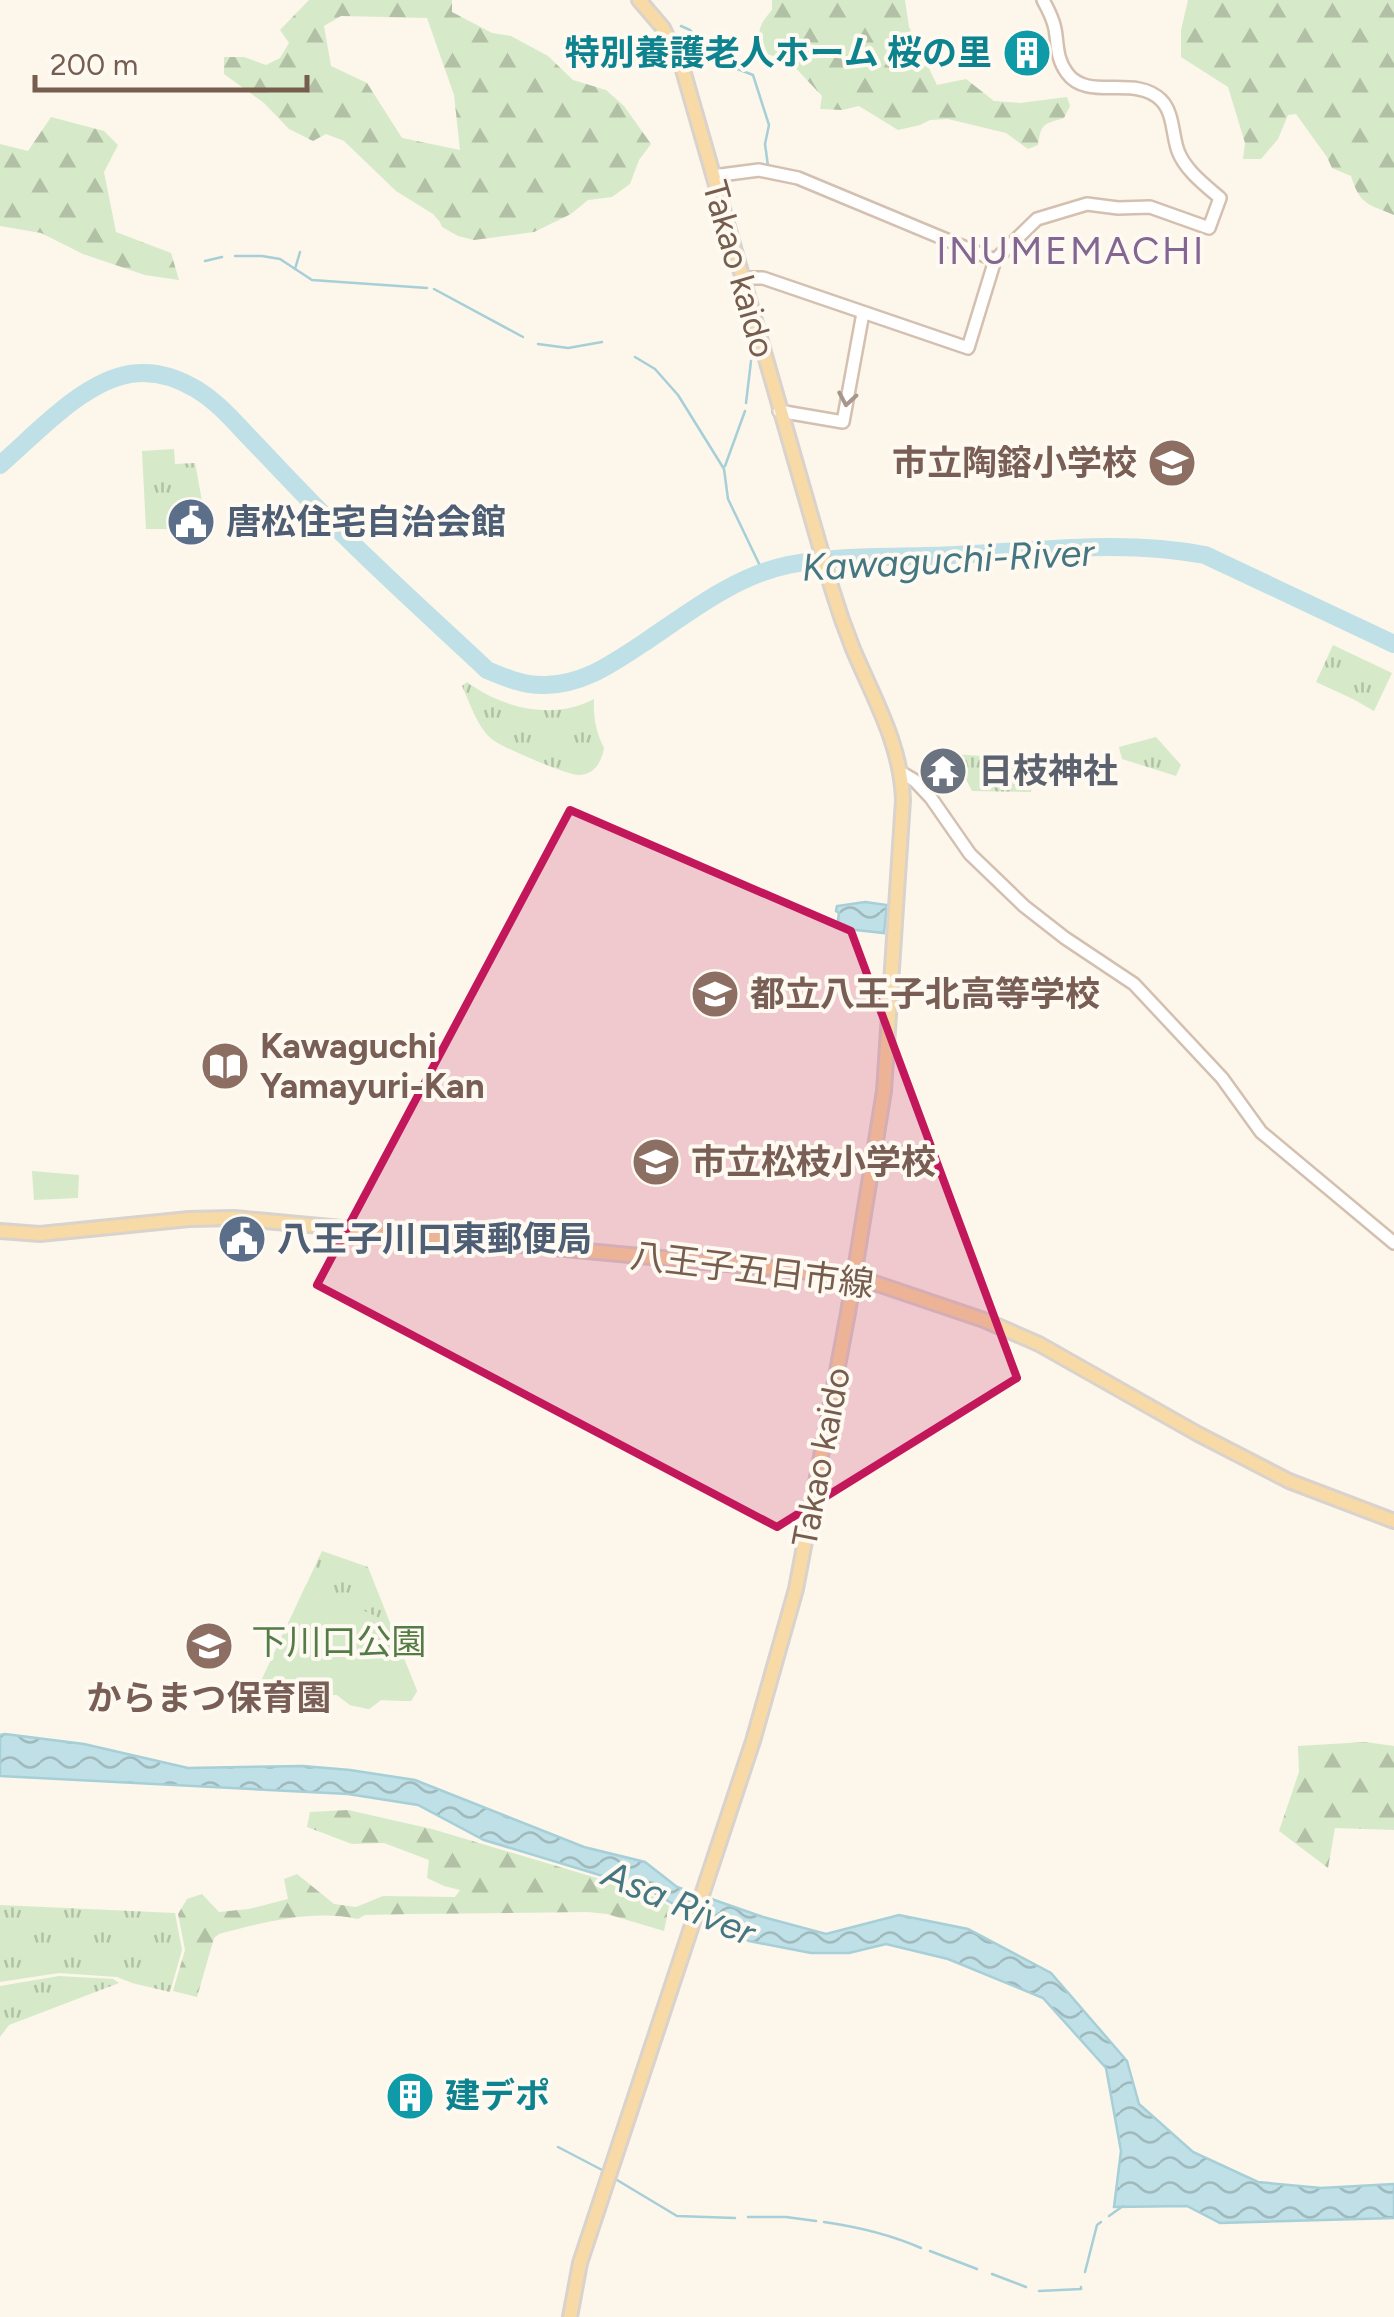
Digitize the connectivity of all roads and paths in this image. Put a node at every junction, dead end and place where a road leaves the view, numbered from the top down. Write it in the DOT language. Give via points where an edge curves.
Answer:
graph roads {
  1 [pos="639,0"];
  2 [pos="1042,0"];
  3 [pos="714,176"];
  4 [pos="994,260"];
  5 [pos="741,278"];
  6 [pos="862,312"];
  7 [pos="779,411"];
  8 [pos="902,773"];
  9 [pos="0,1231"];
  10 [pos="1394,1244"];
  11 [pos="854,1276"];
  12 [pos="1394,1521"];
  13 [pos="570,2317"];
  1 -- 3 [label="main road, Takao kaido" via="674,49"];
  2 -- 4 [label="main road" via="1074,81 1154,94 1171,120 1181,157 1220,198 1209,228 1150,207 1087,204 1044,215"];
  3 -- 4 [label="main road" via="759,170 798,178"];
  3 -- 5 [label="main road, Takao kaido"];
  4 -- 6 [label="main road" via="968,348"];
  5 -- 6 [label="main road" via="763,278"];
  5 -- 7 [label="main road, Takao kaido"];
  6 -- 7 [label="main road, one-way" via="843,422"];
  7 -- 8 [label="main road, Takao kaido" via="853,649"];
  8 -- 10 [label="main road" via="1024,906 1134,984 1222,1078 1261,1132"];
  8 -- 11 [label="main road, Takao kaido" via="884,1091"];
  9 -- 11 [label="main road, 八王子五日市線" via="40,1234 234,1218"];
  11 -- 12 [label="main road, 八王子五日市線" via="1039,1344 1288,1480"];
  11 -- 13 [label="main road, Takao kaido" via="796,1589 580,2262"];
}
